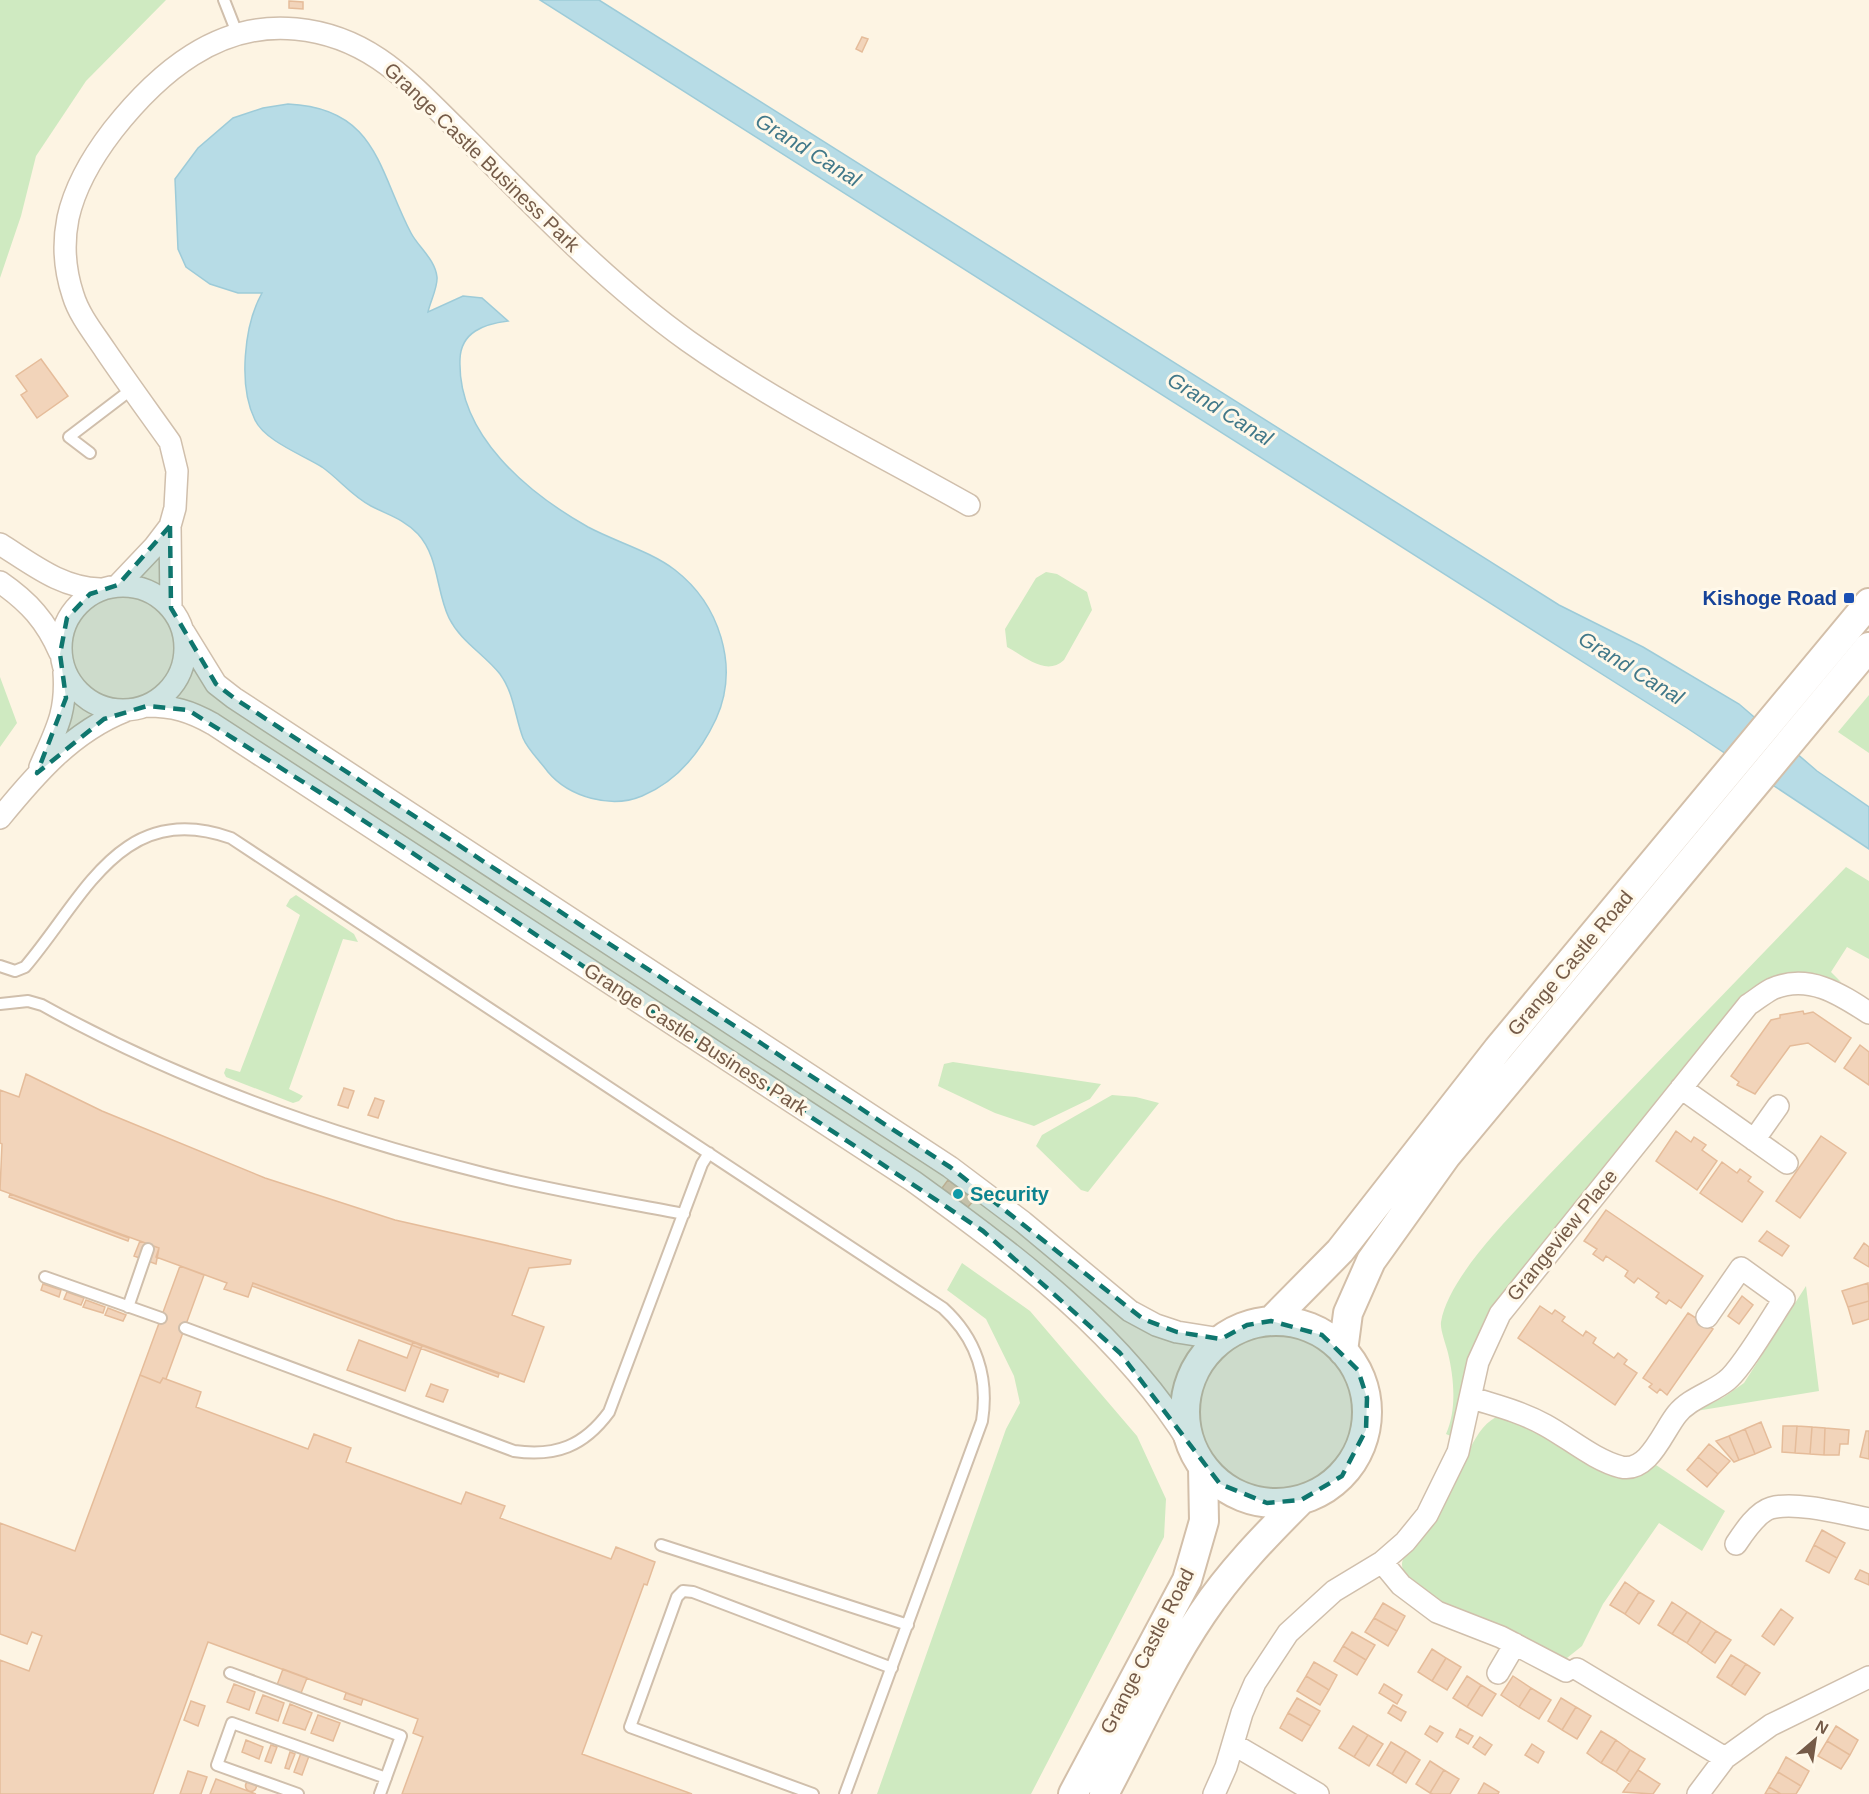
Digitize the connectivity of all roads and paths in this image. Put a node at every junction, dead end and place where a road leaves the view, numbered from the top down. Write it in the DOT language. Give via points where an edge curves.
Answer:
graph roads {
  1 [pos="224,0"];
  2 [pos="237,33"];
  3 [pos="132,388"];
  4 [pos="90,453"];
  5 [pos="969,505"];
  6 [pos="170,526"];
  7 [pos="0,544"];
  8 [pos="0,582"];
  9 [pos="109,587"];
  10 [pos="1869,603"];
  11 [pos="171,608"];
  12 [pos="184,632"];
  13 [pos="1869,647"];
  14 [pos="62,662"];
  15 [pos="147,706"];
  16 [pos="126,711"];
  17 [pos="37,773"];
  18 [pos="0,818"];
  19 [pos="1707,819"];
  20 [pos="0,966"];
  21 [pos="0,1004"];
  22 [pos="1869,1013"];
  23 [pos="1682,1088"];
  24 [pos="1778,1106"];
  25 [pos="1754,1140"];
  26 [pos="709,1153"];
  27 [pos="1787,1163"];
  28 [pos="684,1214"];
  29 [pos="148,1249"];
  30 [pos="45,1277"];
  31 [pos="128,1307"];
  32 [pos="1707,1317"];
  33 [pos="161,1318"];
  34 [pos="1271,1321"];
  35 [pos="185,1328"];
  36 [pos="1221,1339"];
  37 [pos="1343,1352"];
  38 [pos="1472,1398"];
  39 [pos="1197,1456"];
  40 [pos="1301,1500"];
  41 [pos="1869,1520"];
  42 [pos="1736,1544"];
  43 [pos="661,1545"];
  44 [pos="1382,1562"];
  45 [pos="908,1625"];
  46 [pos="1515,1644"];
  47 [pos="892,1668"];
  48 [pos="230,1673"];
  49 [pos="1498,1673"];
  50 [pos="1869,1677"];
  51 [pos="1233,1744"];
  52 [pos="1725,1758"];
  53 [pos="386,1778"];
  54 [pos="298,1794"];
  55 [pos="380,1794"];
  56 [pos="813,1794"];
  57 [pos="845,1794"];
  58 [pos="1073,1794"];
  59 [pos="1104,1794"];
  60 [pos="1214,1794"];
  61 [pos="1318,1794"];
  62 [pos="1698,1794"];
  1 -- 2 [label="lane"];
  2 -- 3 [label="street, Grange Castle Business Park" via="184,58 155,82 109,136 75,192 65,247 73,297"];
  2 -- 5 [label="street, Grange Castle Business Park" via="291,28 321,32 372,53 417,90 584,254 687,340 772,394"];
  3 -- 4 [label="lane" via="69,436"];
  3 -- 6 [label="street, Grange Castle Business Park" via="170,442 175,458 175,508"];
  6 -- 9 [label="street, Grange Castle Business Park" via="154,547"];
  6 -- 11 [label="street, Grange Castle Business Park"];
  7 -- 9 [label="street" via="65,584 81,589"];
  8 -- 14 [label="street" via="35,609 50,630"];
  9 -- 11 [label="street" via="140,587"];
  9 -- 14 [label="street" via="81,601 67,618 61,638"];
  10 -- 19 [label="main road, Grange Castle Road" via="1815,668"];
  11 -- 12 [label="street"];
  12 -- 15 [label="street" via="184,660 178,679"];
  12 -- 36 [label="street, Grange Castle Business Park" via="216,684 234,698 950,1167 1130,1311 1177,1332"];
  13 -- 19 [label="main road, Grange Castle Road"];
  14 -- 16 [label="street" via="73,686 87,699 106,709"];
  14 -- 17 [label="street" via="66,698 62,716"];
  15 -- 16 [label="street"];
  15 -- 39 [label="street, Grange Castle Business Park" via="188,710 213,724 913,1181 1018,1258 1079,1312 1145,1380"];
  16 -- 17 [label="street" via="104,719 78,736"];
  17 -- 18 [label="street"];
  19 -- 34 [label="main road, Grange Castle Road" via="1498,1049 1340,1251"];
  19 -- 37 [label="main road, Grange Castle Road" via="1564,1011 1446,1156 1379,1248 1348,1313"];
  20 -- 26 [label="lane" via="15,971 25,967 103,867 132,843 173,830 215,833 256,854"];
  21 -- 28 [label="lane" via="28,1001 42,1005 184,1074 394,1149 532,1184"];
  22 -- 23 [label="street, Grangeview Place" via="1826,988 1803,983 1773,989 1748,1005"];
  23 -- 25 [label="street"];
  23 -- 38 [label="street, Grangeview Place" via="1500,1314 1478,1362"];
  24 -- 25 [label="street"];
  25 -- 27 [label="street"];
  26 -- 28 [label="lane"];
  26 -- 45 [label="lane" via="943,1308 972,1344 985,1385 982,1421"];
  28 -- 35 [label="lane" via="609,1412 586,1438 555,1452 514,1451"];
  29 -- 31 [label="lane"];
  30 -- 31 [label="lane"];
  31 -- 33 [label="lane"];
  32 -- 38 [label="street" via="1741,1268 1784,1299 1728,1380 1678,1412 1648,1457 1635,1466 1623,1467 1606,1461 1544,1424"];
  34 -- 36 [label="main road, Grange Castle Road" via="1247,1325"];
  34 -- 37 [label="main road, Grange Castle Road" via="1322,1335"];
  36 -- 39 [label="main road, Grange Castle Road" via="1196,1369 1187,1394 1185,1415"];
  37 -- 40 [label="main road, Grange Castle Road" via="1358,1370 1367,1398 1366,1430 1361,1447 1342,1476"];
  38 -- 44 [label="street, Grangeview Place" via="1461,1440 1427,1515"];
  39 -- 40 [label="main road, Grange Castle Road" via="1220,1484 1240,1496 1267,1503"];
  39 -- 58 [label="main road, Grange Castle Road" via="1204,1521 1187,1581"];
  40 -- 59 [label="main road, Grange Castle Road" via="1204,1611"];
  41 -- 42 [label="street" via="1796,1507 1770,1508"];
  43 -- 45 [label="lane"];
  44 -- 46 [label="street" via="1401,1585 1437,1612"];
  44 -- 51 [label="street, Grangeview Place" via="1334,1591 1288,1633 1255,1683"];
  45 -- 47 [label="lane"];
  46 -- 49 [label="street"];
  46 -- 52 [label="street" via="1572,1670"];
  47 -- 56 [label="lane" via="693,1592 683,1591 677,1597 630,1727"];
  47 -- 57 [label="lane"];
  48 -- 53 [label="lane" via="401,1736"];
  50 -- 52 [label="street" via="1771,1725"];
  51 -- 60 [label="street, Grangeview Place"];
  51 -- 61 [label="street"];
  52 -- 62 [label="street"];
  53 -- 54 [label="lane" via="232,1723 217,1765"];
  53 -- 55 [label="lane"];
}
